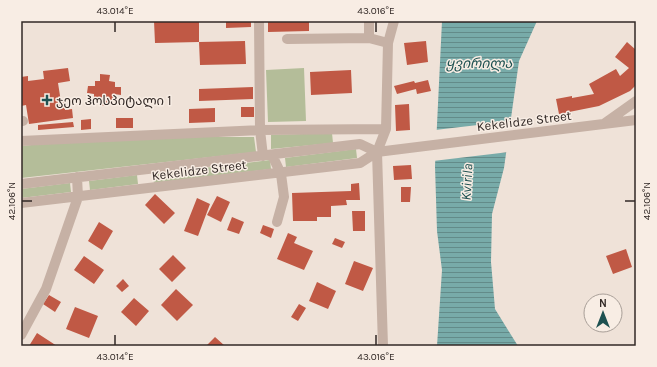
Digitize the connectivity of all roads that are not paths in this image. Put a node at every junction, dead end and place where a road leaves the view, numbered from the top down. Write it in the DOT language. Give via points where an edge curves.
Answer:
graph roads {
  1 [pos="259,21"];
  2 [pos="369,21"];
  3 [pos="394,21"];
  4 [pos="369,38"];
  5 [pos="287,39"];
  6 [pos="388,43"];
  7 [pos="636,101"];
  8 [pos="636,120"];
  9 [pos="603,124"];
  10 [pos="386,129"];
  11 [pos="260,130"];
  12 [pos="21,141"];
  13 [pos="376,152"];
  14 [pos="267,155"];
  15 [pos="281,174"];
  16 [pos="78,177"];
  17 [pos="21,184"];
  18 [pos="78,197"];
  19 [pos="21,204"];
  20 [pos="277,222"];
  21 [pos="21,335"];
  22 [pos="383,346"];
  1 -- 11 [label="street"];
  2 -- 4 [label="street"];
  3 -- 6 [label="street"];
  4 -- 5 [label="street"];
  4 -- 6 [label="street"];
  6 -- 10 [label="street"];
  7 -- 9 [label="street, Kekelidze Street"];
  8 -- 9 [label="street, Kekelidze Street"];
  9 -- 13 [label="street, Kekelidze Street"];
  10 -- 11 [label="street"];
  10 -- 13 [label="street"];
  11 -- 12 [label="street"];
  11 -- 14 [label="street"];
  13 -- 14 [label="street, Kekelidze Street" via="360,144"];
  13 -- 15 [label="street, Kekelidze Street" via="360,163"];
  13 -- 22 [label="street"];
  14 -- 15 [label="street"];
  14 -- 16 [label="street, Kekelidze Street"];
  15 -- 18 [label="street, Kekelidze Street"];
  15 -- 20 [label="street" via="284,197"];
  16 -- 17 [label="street, Kekelidze Street"];
  16 -- 18 [label="street"];
  18 -- 19 [label="street, Kekelidze Street"];
  18 -- 21 [label="street" via="46,289"];
}
